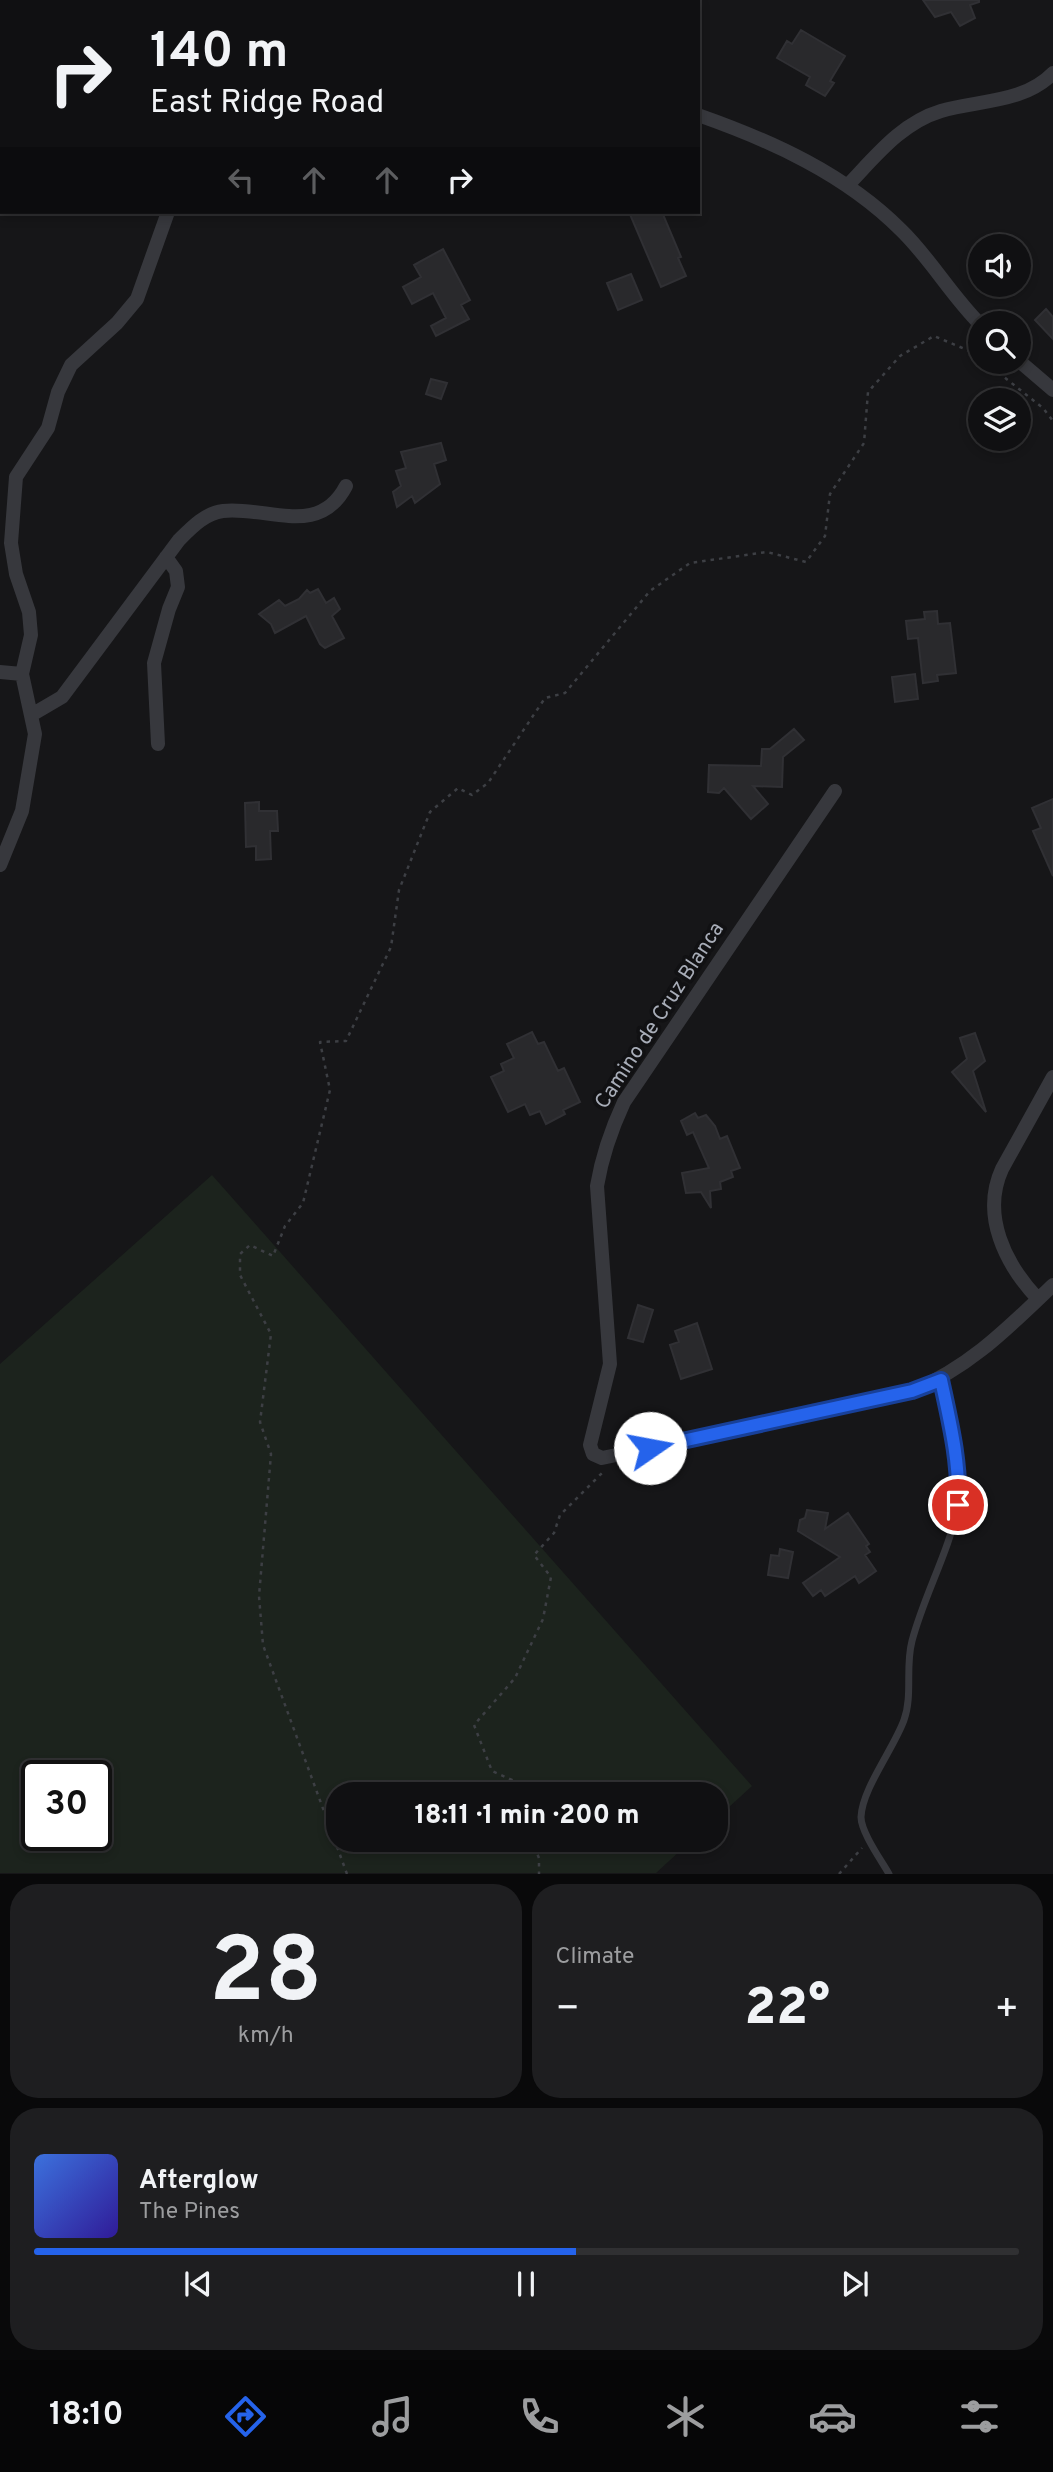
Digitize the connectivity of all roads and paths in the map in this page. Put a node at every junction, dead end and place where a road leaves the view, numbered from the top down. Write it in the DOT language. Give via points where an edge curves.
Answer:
graph roads {
  1 [pos="1053,73"];
  2 [pos="700,117"];
  3 [pos="848,185"];
  4 [pos="167,214"];
  5 [pos="969,311"];
  6 [pos="968,350"];
  7 [pos="1031,371"];
  8 [pos="1000,374"];
  9 [pos="1053,390"];
  10 [pos="1053,422"];
  11 [pos="346,486"];
  12 [pos="166,557"];
  13 [pos="0,672"];
  14 [pos="22,674"];
  15 [pos="33,715"];
  16 [pos="158,744"];
  17 [pos="835,791"];
  18 [pos="0,865"];
  19 [pos="1053,1076"];
  20 [pos="1053,1285"];
  21 [pos="1038,1299"];
  22 [pos="941,1380"];
  23 [pos="604,1472"];
  24 [pos="513,1782"];
  25 [pos="869,1840"];
  26 [pos="536,1852"];
  27 [pos="347,1874"];
  28 [pos="539,1874"];
  29 [pos="839,1874"];
  30 [pos="889,1874"];
  1 -- 3 [label="street" via="1012,96 940,111 915,122"];
  2 -- 3 [label="street" via="785,150"];
  3 -- 5 [label="street" via="902,230"];
  4 -- 14 [label="street" via="137,299 71,365 48,428 16,477 11,543 31,635"];
  6 -- 27 [label="path" via="934,336 900,356 868,392 864,443 830,494 825,536 806,562 767,552 690,563 650,591 565,693 545,698 488,783 472,795 458,788 430,812 399,890 391,947 346,1041 320,1042 330,1090 303,1203 285,1226 273,1256 250,1245 240,1254 240,1275 271,1334 260,1422 271,1454 259,1596 263,1645"];
  7 -- 9 [label="street"];
  8 -- 10 [label="path" via="1043,408"];
  11 -- 12 [label="street" via="339,500 310,515 223,510 209,515"];
  12 -- 15 [label="street" via="62,697"];
  12 -- 16 [label="street" via="176,571 178,587 154,663"];
  13 -- 14 [label="street"];
  14 -- 15 [label="street"];
  15 -- 18 [label="street" via="35,734 22,811"];
  17 -- 22 [label="street, Camino de Cruz Blanca" via="624,1102 611,1129 597,1186 610,1364 590,1445 593,1454 601,1458 912,1391"];
  19 -- 21 [label="street" via="1002,1169 992,1204 1011,1266"];
  20 -- 21 [label="street, Camino de Cruz Blanca"];
  21 -- 22 [label="street, Camino de Cruz Blanca"];
  22 -- 25 [label="lane" via="957,1457 958,1505 911,1642 904,1719 864,1802 861,1819"];
  23 -- 24 [label="path" via="560,1515 554,1533 534,1555 551,1577 543,1619 515,1678 474,1725 492,1771"];
  25 -- 29 [label="path"];
  25 -- 30 [label="lane"];
  26 -- 28 [label="path"];
}
